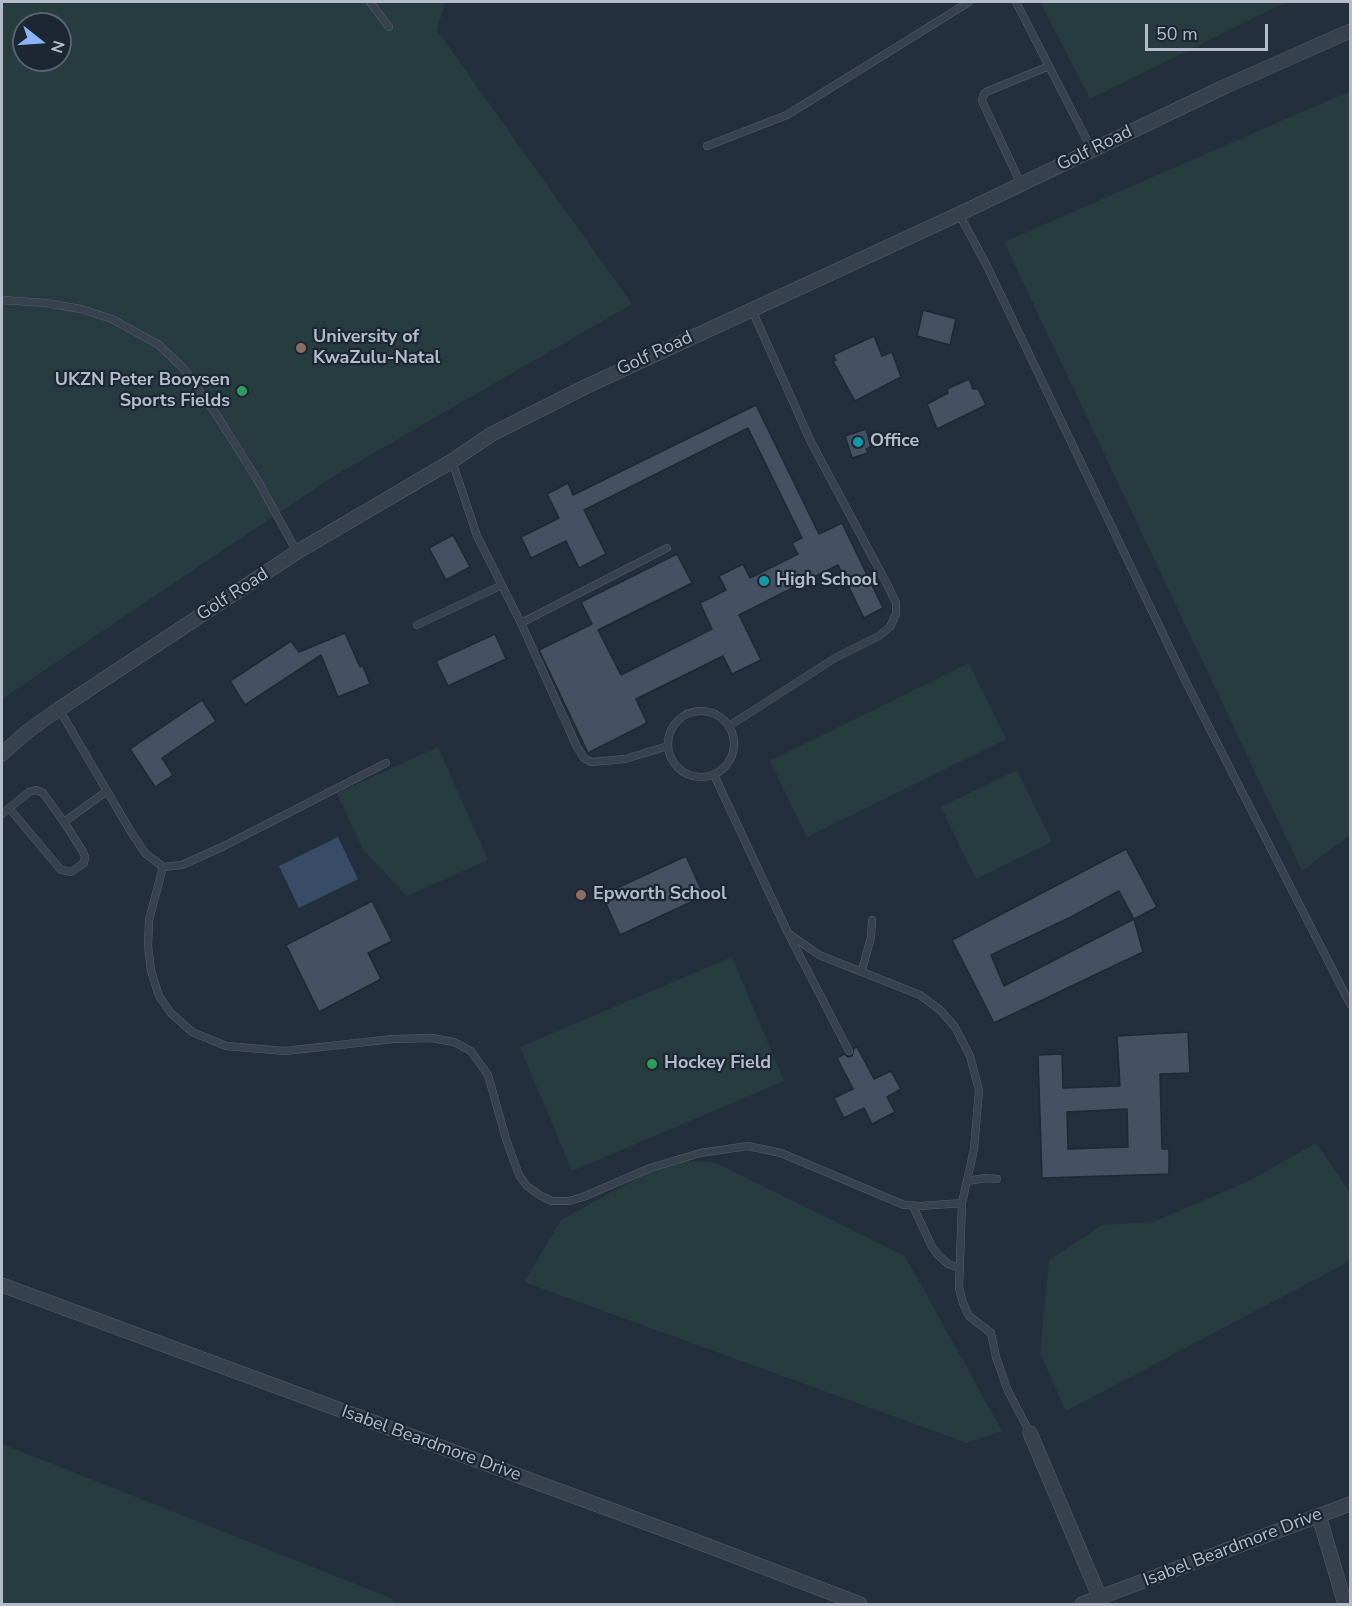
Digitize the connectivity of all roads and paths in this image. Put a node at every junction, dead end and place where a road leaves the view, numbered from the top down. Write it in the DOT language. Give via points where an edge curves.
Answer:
graph roads {
  1 [pos="370,2"];
  2 [pos="969,2"];
  3 [pos="1017,2"];
  4 [pos="389,27"];
  5 [pos="1350,32"];
  6 [pos="1049,66"];
  7 [pos="707,146"];
  8 [pos="1092,150"];
  9 [pos="1021,184"];
  10 [pos="959,214"];
  11 [pos="2,300"];
  12 [pos="752,310"];
  13 [pos="452,461"];
  14 [pos="667,548"];
  15 [pos="297,552"];
  16 [pos="501,586"];
  17 [pos="521,622"];
  18 [pos="417,625"];
  19 [pos="59,709"];
  20 [pos="729,726"];
  21 [pos="669,746"];
  22 [pos="2,754"];
  23 [pos="386,763"];
  24 [pos="714,775"];
  25 [pos="107,791"];
  26 [pos="9,808"];
  27 [pos="2,814"];
  28 [pos="64,822"];
  29 [pos="163,867"];
  30 [pos="872,920"];
  31 [pos="788,933"];
  32 [pos="862,970"];
  33 [pos="1350,1005"];
  34 [pos="849,1051"];
  35 [pos="997,1179"];
  36 [pos="967,1181"];
  37 [pos="962,1203"];
  38 [pos="913,1206"];
  39 [pos="960,1268"];
  40 [pos="2,1285"];
  41 [pos="1030,1432"];
  42 [pos="1350,1504"];
  43 [pos="1319,1516"];
  44 [pos="1100,1598"];
  45 [pos="860,1605"];
  46 [pos="1082,1605"];
  47 [pos="1345,1605"];
  1 -- 4 [label="lane"];
  2 -- 7 [label="lane" via="787,115"];
  3 -- 6 [label="lane"];
  5 -- 8 [label="street, Golf Road"];
  6 -- 8 [label="lane"];
  6 -- 9 [label="lane" via="983,96"];
  8 -- 9 [label="street, Golf Road"];
  9 -- 10 [label="street, Golf Road"];
  10 -- 12 [label="street, Golf Road"];
  10 -- 33 [label="lane" via="1186,682"];
  11 -- 15 [label="lane" via="81,309 112,319 159,345 184,369 216,414"];
  12 -- 13 [label="street, Golf Road" via="585,387 492,434"];
  12 -- 20 [label="lane" via="811,442 888,586 896,603 896,614 890,627 879,636 835,658"];
  13 -- 15 [label="street, Golf Road"];
  13 -- 16 [label="lane" via="477,536"];
  14 -- 17 [label="lane"];
  15 -- 19 [label="street, Golf Road"];
  16 -- 17 [label="lane"];
  16 -- 18 [label="lane"];
  17 -- 21 [label="lane" via="584,758 591,762 625,759"];
  19 -- 22 [label="street, Golf Road"];
  19 -- 25 [label="lane"];
  20 -- 21 [label="lane" via="712,713 691,713 674,726"];
  20 -- 24 [label="lane" via="734,748 730,759"];
  21 -- 24 [label="lane" via="670,756 684,772 703,777"];
  23 -- 29 [label="lane" via="182,866"];
  24 -- 31 [label="lane"];
  25 -- 28 [label="lane"];
  25 -- 29 [label="lane" via="145,853"];
  26 -- 27 [label="lane"];
  26 -- 28 [label="lane" via="36,790 43,793"];
  26 -- 28 [label="lane" via="61,870 71,872 85,858"];
  29 -- 38 [label="lane" via="149,920 151,971 159,996 192,1032 226,1046 285,1051 393,1039 454,1042 471,1051 488,1076 519,1175 541,1196 569,1201 650,1168 700,1153 748,1146 781,1153 883,1198"];
  30 -- 32 [label="lane"];
  31 -- 32 [label="lane" via="819,955"];
  31 -- 34 [label="lane"];
  32 -- 36 [label="lane" via="920,995 940,1010 955,1027 970,1056 979,1090"];
  35 -- 36 [label="lane"];
  36 -- 37 [label="lane"];
  37 -- 38 [label="lane"];
  37 -- 39 [label="lane"];
  38 -- 39 [label="lane" via="937,1254"];
  39 -- 41 [label="lane" via="963,1304 969,1316 991,1333 1008,1391"];
  40 -- 45 [label="street, Isabel Beardmore Drive"];
  41 -- 44 [label="street"];
  42 -- 43 [label="street, Isabel Beardmore Drive"];
  43 -- 44 [label="street, Isabel Beardmore Drive"];
  43 -- 47 [label="street"];
  44 -- 46 [label="street, Isabel Beardmore Drive"];
}
